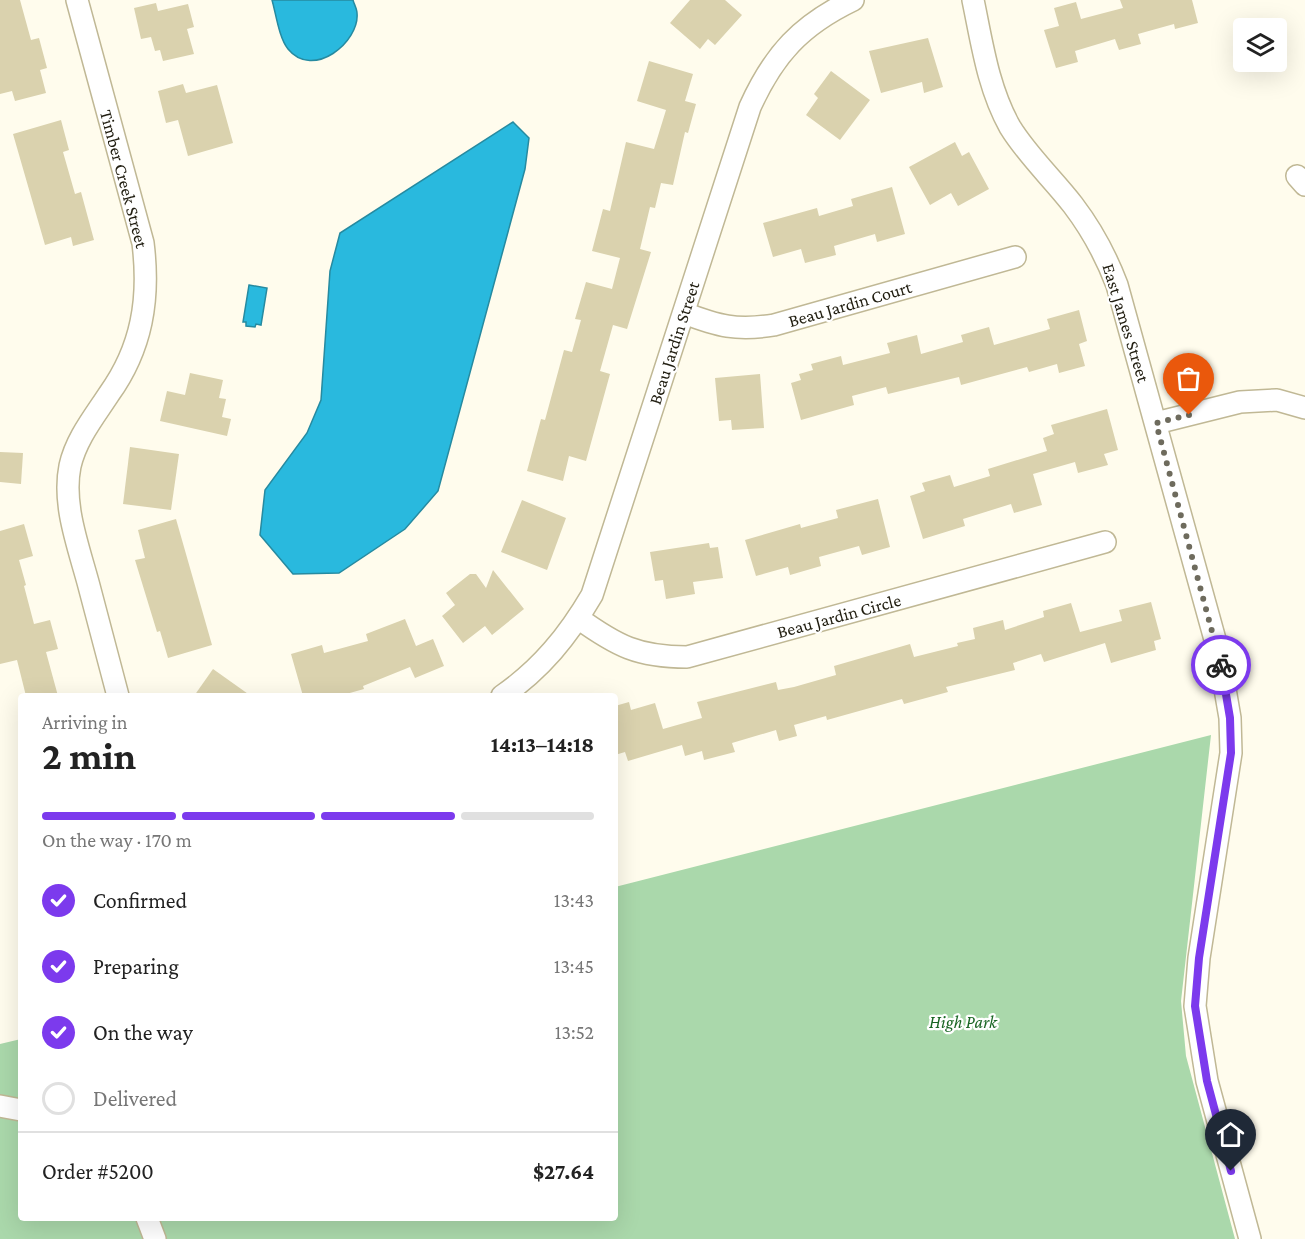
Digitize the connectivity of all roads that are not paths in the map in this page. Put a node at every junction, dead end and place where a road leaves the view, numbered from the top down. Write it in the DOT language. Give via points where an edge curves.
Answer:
graph roads {
  1 [pos="76,0"];
  2 [pos="853,0"];
  3 [pos="973,0"];
  4 [pos="1015,257"];
  5 [pos="684,313"];
  6 [pos="1305,408"];
  7 [pos="1156,423"];
  8 [pos="1105,542"];
  9 [pos="578,618"];
  10 [pos="117,693"];
  11 [pos="506,693"];
  12 [pos="0,1106"];
  13 [pos="18,1109"];
  14 [pos="148,1221"];
  15 [pos="155,1239"];
  16 [pos="1250,1239"];
  1 -- 10 [label="street, Timber Creek Street" via="143,243 146,268 146,295 136,345 125,370 75,450 68,490 72,524"];
  2 -- 5 [label="street, Beau Jardin Street" via="805,29 780,53 762,79"];
  3 -- 7 [label="street, East James Street" via="1000,108 1012,129 1073,204 1105,254"];
  4 -- 5 [label="street, Beau Jardin Court" via="774,325 737,329"];
  5 -- 9 [label="street, Beau Jardin Street" via="606,556 592,596"];
  6 -- 7 [label="street" via="1277,400 1240,402"];
  7 -- 16 [label="street, East James Street" via="1219,654 1230,718 1231,753 1195,1006 1207,1081"];
  8 -- 9 [label="street, Beau Jardin Circle" via="687,657 633,652 611,642"];
  9 -- 11 [label="street, Beau Jardin Street" via="550,656"];
  12 -- 13 [label="street"];
  14 -- 15 [label="street"];
}
